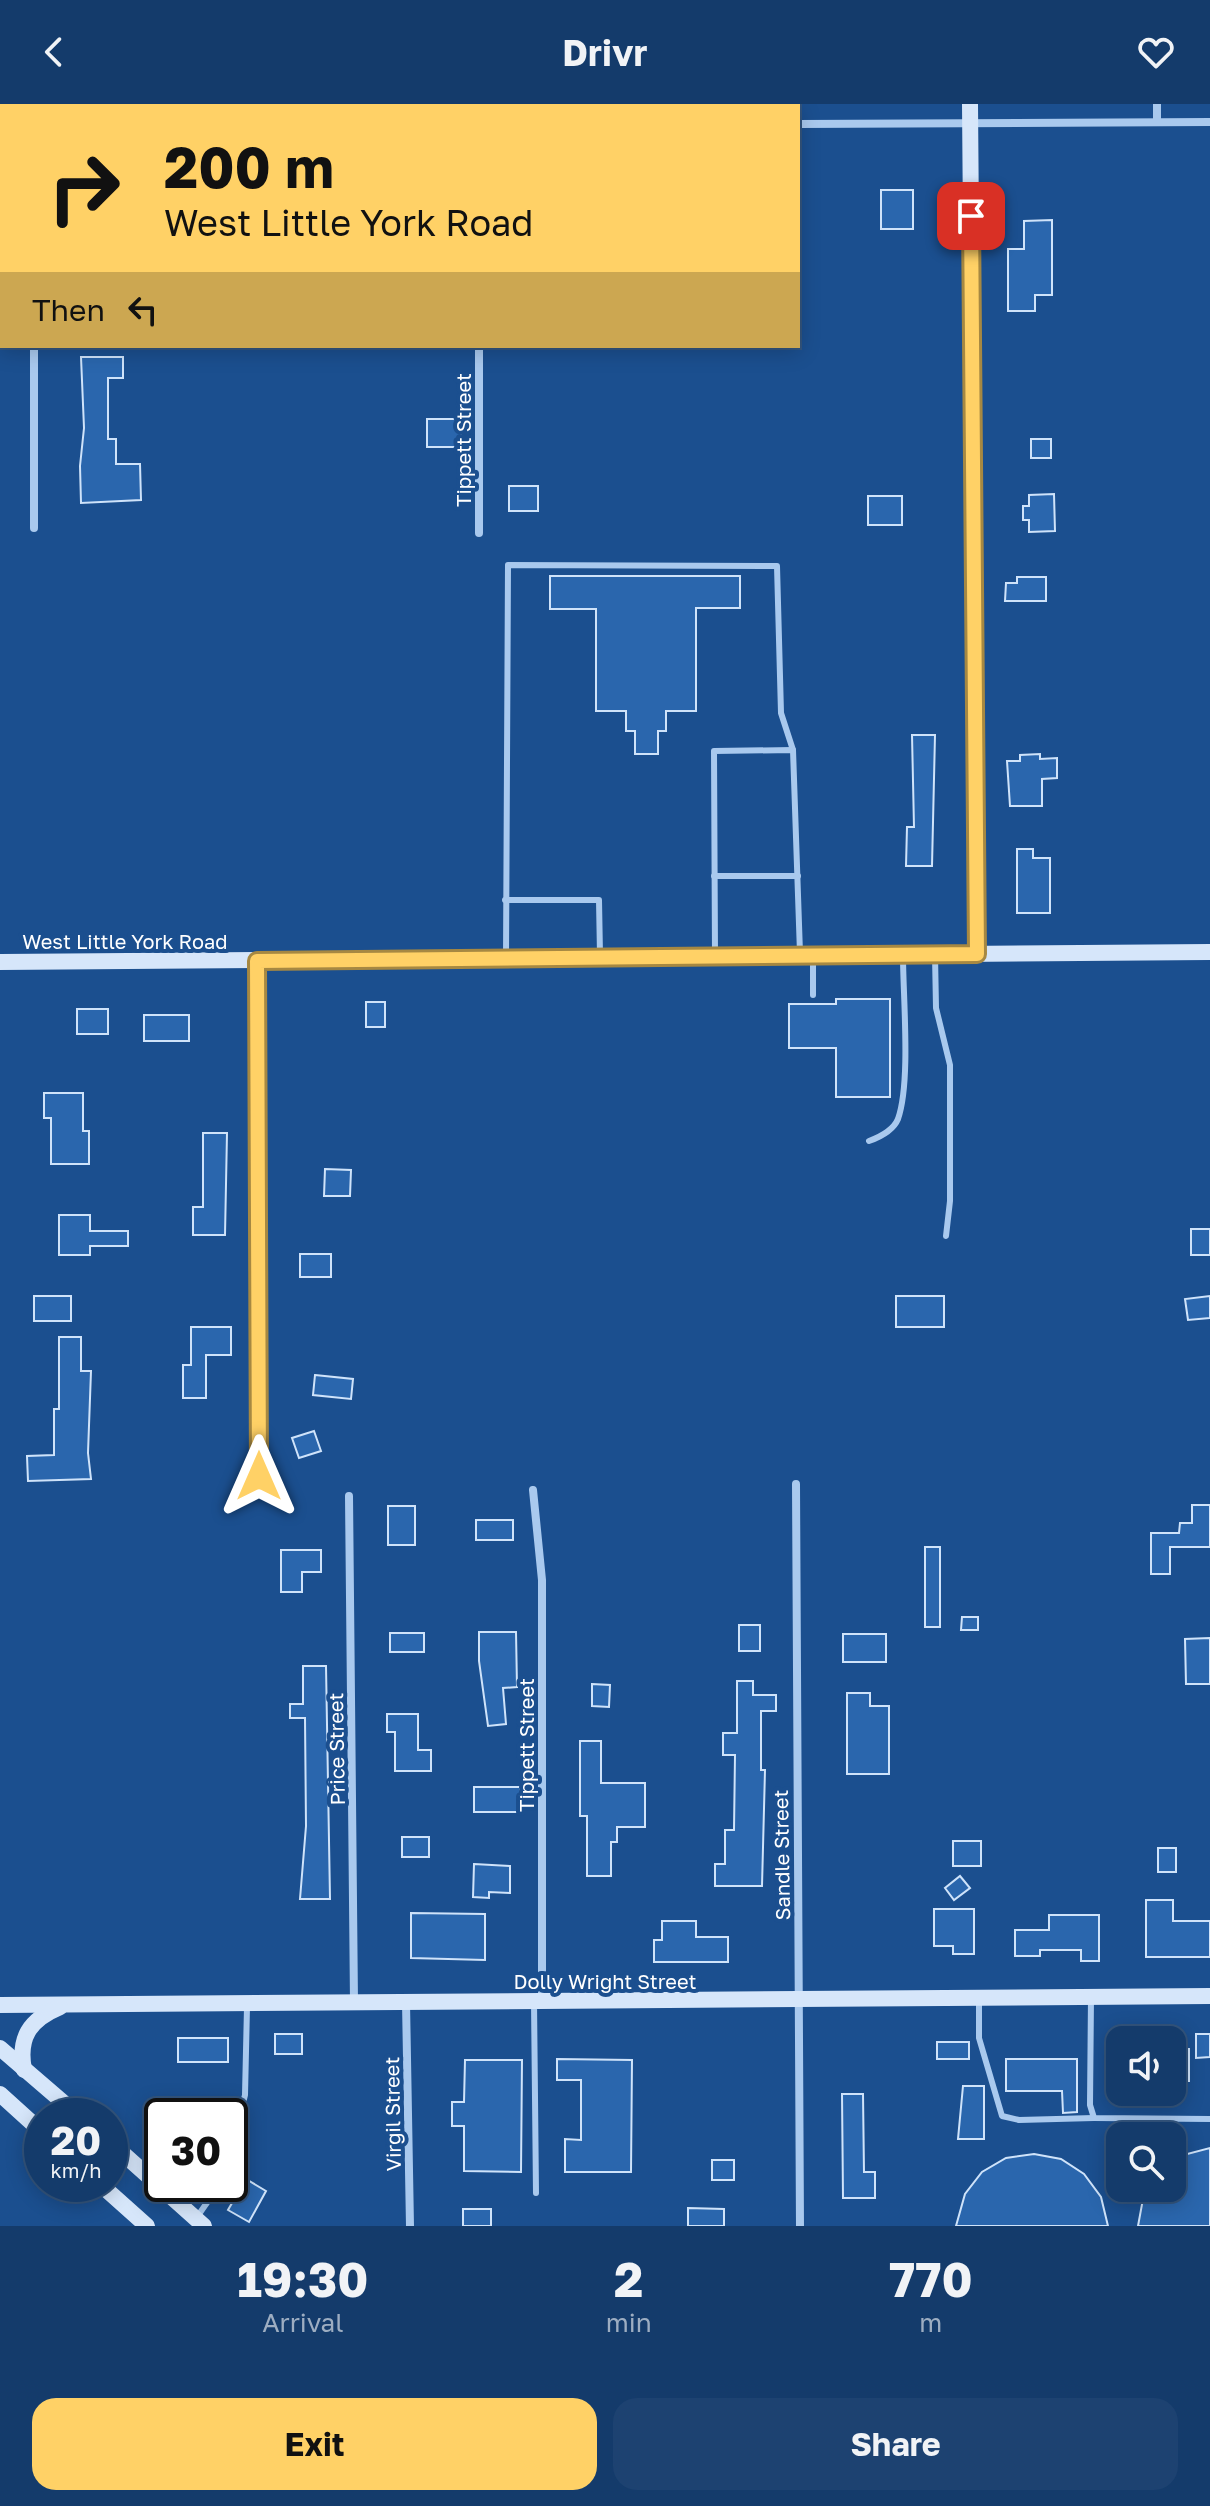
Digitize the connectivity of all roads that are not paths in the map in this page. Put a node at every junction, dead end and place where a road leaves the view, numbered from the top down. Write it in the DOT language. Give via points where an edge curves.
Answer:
graph roads {
  1 [pos="970,104"];
  2 [pos="1157,104"];
  3 [pos="1157,122"];
  4 [pos="1210,122"];
  5 [pos="970,123"];
  6 [pos="800,124"];
  7 [pos="34,348"];
  8 [pos="479,348"];
  9 [pos="34,528"];
  10 [pos="479,533"];
  11 [pos="793,750"];
  12 [pos="714,876"];
  13 [pos="798,876"];
  14 [pos="505,900"];
  15 [pos="1210,952"];
  16 [pos="977,954"];
  17 [pos="935,955"];
  18 [pos="806,956"];
  19 [pos="903,956"];
  20 [pos="715,957"];
  21 [pos="600,959"];
  22 [pos="506,960"];
  23 [pos="257,961"];
  24 [pos="0,962"];
  25 [pos="813,995"];
  26 [pos="869,1141"];
  27 [pos="946,1236"];
  28 [pos="259,1476"];
  29 [pos="796,1484"];
  30 [pos="533,1490"];
  31 [pos="349,1496"];
  32 [pos="1210,1996"];
  33 [pos="1091,1997"];
  34 [pos="979,1998"];
  35 [pos="799,2000"];
  36 [pos="538,2001"];
  37 [pos="354,2002"];
  38 [pos="406,2002"];
  39 [pos="247,2003"];
  40 [pos="0,2005"];
  41 [pos="65,2005"];
  42 [pos="0,2048"];
  43 [pos="24,2070"];
  44 [pos="0,2094"];
  45 [pos="57,2098"];
  46 [pos="244,2098"];
  47 [pos="24,2116"];
  48 [pos="1094,2118"];
  49 [pos="1210,2119"];
  50 [pos="128,2158"];
  51 [pos="536,2193"];
  52 [pos="120,2202"];
  53 [pos="211,2202"];
  54 [pos="200,2222"];
  55 [pos="147,2226"];
  56 [pos="410,2226"];
  57 [pos="800,2226"];
  1 -- 5 [label="street"];
  2 -- 3 [label="street"];
  3 -- 4 [label="street"];
  3 -- 5 [label="street"];
  5 -- 6 [label="street"];
  5 -- 16 [label="street"];
  7 -- 9 [label="street"];
  8 -- 10 [label="street, Tippett Street"];
  11 -- 12 [label="lane" via="714,751"];
  11 -- 13 [label="lane"];
  11 -- 14 [label="lane" via="781,713 777,566 508,565"];
  12 -- 13 [label="lane"];
  12 -- 20 [label="lane"];
  13 -- 18 [label="lane"];
  14 -- 21 [label="lane" via="599,900"];
  14 -- 22 [label="lane"];
  15 -- 16 [label="street, West Little York Road"];
  16 -- 17 [label="street, West Little York Road"];
  17 -- 19 [label="street, West Little York Road"];
  17 -- 27 [label="lane" via="936,1008 950,1065"];
  18 -- 19 [label="street, West Little York Road"];
  18 -- 20 [label="street, West Little York Road"];
  18 -- 25 [label="lane"];
  19 -- 26 [label="lane" via="904,1063 898,1119 882,1137"];
  20 -- 21 [label="street, West Little York Road"];
  21 -- 22 [label="street, West Little York Road"];
  22 -- 23 [label="street, West Little York Road"];
  23 -- 24 [label="street, West Little York Road"];
  23 -- 28 [label="street"];
  29 -- 35 [label="street, Sandle Street"];
  30 -- 36 [label="street, Tippett Street" via="542,1580"];
  31 -- 37 [label="street, Price Street"];
  32 -- 33 [label="street, Dolly Wright Street"];
  33 -- 34 [label="street, Dolly Wright Street"];
  33 -- 48 [label="lane"];
  34 -- 35 [label="street, Dolly Wright Street"];
  34 -- 48 [label="lane" via="979,2038 1002,2116"];
  35 -- 36 [label="street, Dolly Wright Street"];
  35 -- 57 [label="street, Sandle Street"];
  36 -- 38 [label="street, Dolly Wright Street"];
  36 -- 51 [label="lane"];
  37 -- 38 [label="street, Dolly Wright Street"];
  37 -- 39 [label="street, Dolly Wright Street"];
  38 -- 56 [label="street, Virgil Street"];
  39 -- 41 [label="street, Dolly Wright Street"];
  39 -- 46 [label="lane"];
  40 -- 41 [label="street, Dolly Wright Street"];
  41 -- 43 [label="street" via="32,2023 24,2035"];
  42 -- 43 [label="street"];
  43 -- 45 [label="street"];
  44 -- 47 [label="street"];
  48 -- 49 [label="lane"];
  50 -- 54 [label="street"];
  52 -- 55 [label="street"];
  53 -- 54 [label="lane"];
}
